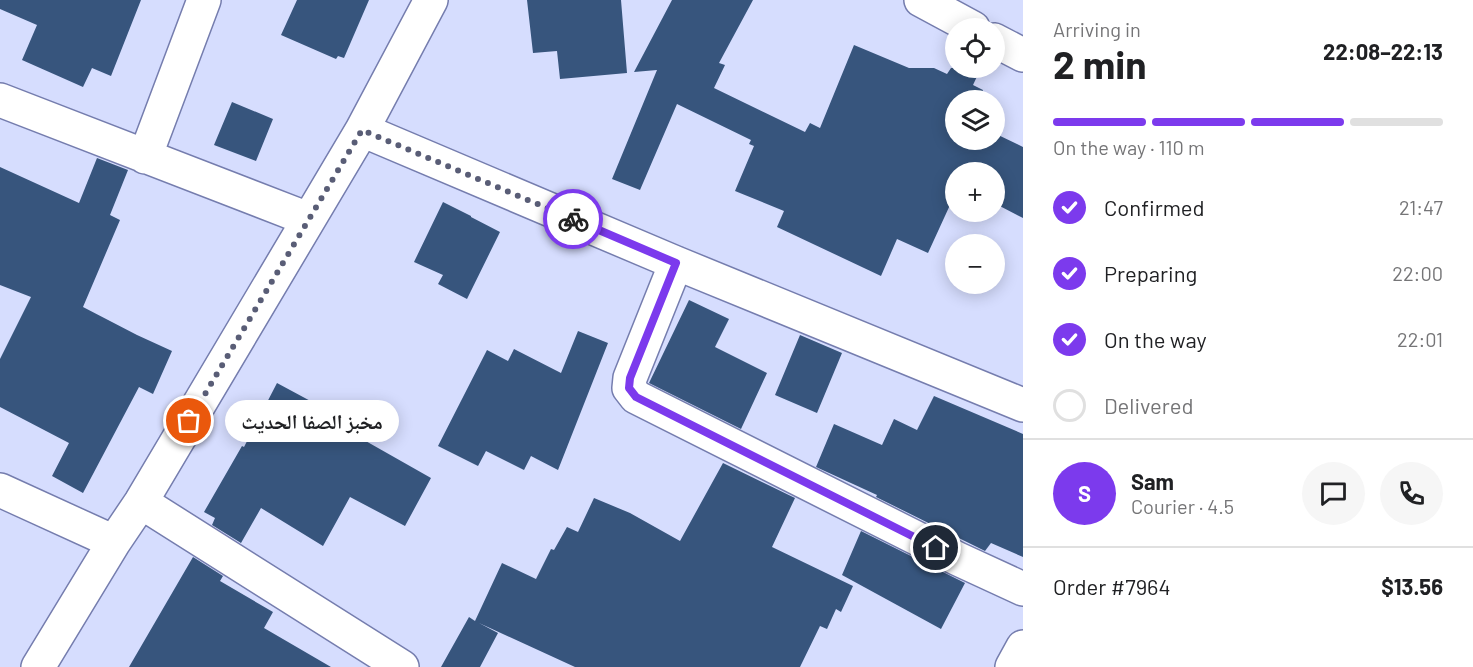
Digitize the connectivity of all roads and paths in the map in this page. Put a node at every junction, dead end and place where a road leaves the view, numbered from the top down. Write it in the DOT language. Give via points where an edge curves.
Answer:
graph roads {
  1 [pos="204,0"];
  2 [pos="431,0"];
  3 [pos="921,0"];
  4 [pos="954,18"];
  5 [pos="1005,46"];
  6 [pos="1023,55"];
  7 [pos="0,100"];
  8 [pos="362,130"];
  9 [pos="145,157"];
  10 [pos="308,219"];
  11 [pos="676,263"];
  12 [pos="1023,405"];
  13 [pos="0,490"];
  14 [pos="141,502"];
  15 [pos="114,543"];
  16 [pos="1023,589"];
  17 [pos="1023,647"];
  18 [pos="38,667"];
  19 [pos="402,667"];
  20 [pos="1012,667"];
  1 -- 9 [label="street"];
  2 -- 8 [label="street"];
  3 -- 4 [label="street"];
  5 -- 6 [label="street"];
  7 -- 9 [label="street"];
  8 -- 10 [label="street"];
  8 -- 11 [label="street"];
  9 -- 10 [label="street"];
  10 -- 14 [label="street"];
  11 -- 12 [label="street"];
  11 -- 16 [label="street" via="630,378 629,388 636,397"];
  13 -- 15 [label="street"];
  14 -- 15 [label="street"];
  14 -- 19 [label="street"];
  15 -- 18 [label="street"];
  17 -- 20 [label="street"];
}
